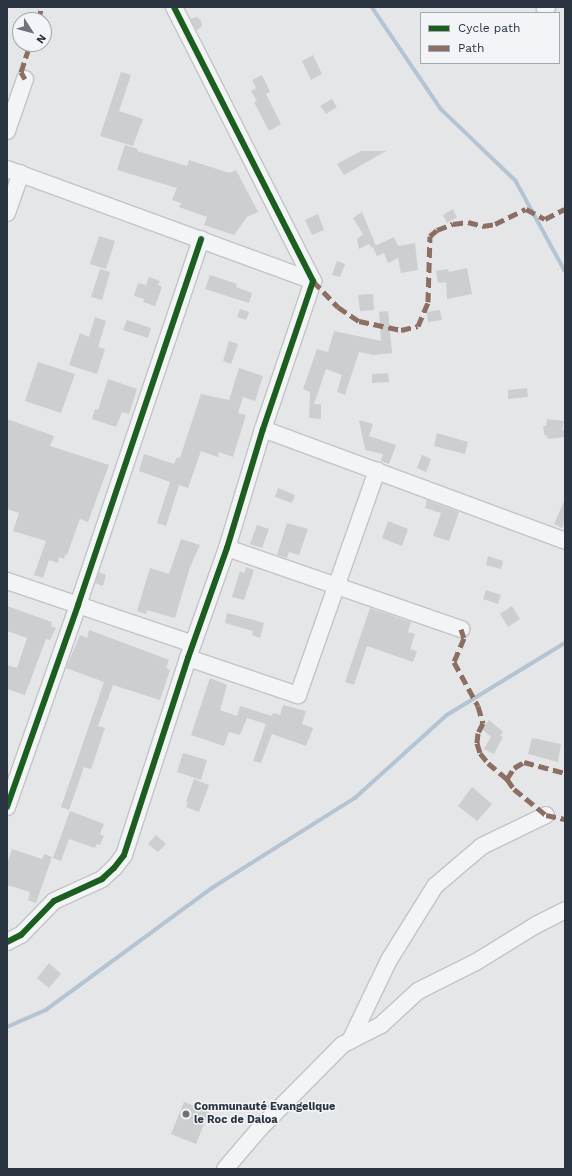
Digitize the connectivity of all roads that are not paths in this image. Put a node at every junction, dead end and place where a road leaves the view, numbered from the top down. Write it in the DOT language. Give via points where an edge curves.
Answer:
graph roads {
  1 [pos="174,7"];
  2 [pos="25,79"];
  3 [pos="7,131"];
  4 [pos="14,171"];
  5 [pos="7,213"];
  6 [pos="201,239"];
  7 [pos="312,281"];
  8 [pos="263,429"];
  9 [pos="377,471"];
  10 [pos="565,541"];
  11 [pos="228,548"];
  12 [pos="7,582"];
  13 [pos="336,587"];
  14 [pos="78,605"];
  15 [pos="461,629"];
  16 [pos="190,651"];
  17 [pos="7,807"];
  18 [pos="546,815"];
  19 [pos="565,910"];
  20 [pos="7,942"];
  21 [pos="350,1041"];
  22 [pos="225,1169"];
  1 -- 7 [label="street"];
  2 -- 3 [label="street"];
  4 -- 5 [label="street"];
  4 -- 6 [label="street"];
  6 -- 7 [label="street"];
  6 -- 14 [label="street"];
  7 -- 8 [label="street"];
  8 -- 9 [label="street"];
  8 -- 11 [label="street"];
  9 -- 10 [label="street"];
  9 -- 13 [label="street"];
  11 -- 13 [label="street"];
  11 -- 16 [label="street"];
  12 -- 14 [label="street"];
  13 -- 15 [label="street"];
  13 -- 16 [label="street" via="298,695"];
  14 -- 16 [label="street"];
  14 -- 17 [label="street"];
  16 -- 20 [label="street" via="124,855 102,879 54,901 21,935"];
  18 -- 21 [label="street" via="482,846 435,886 389,960"];
  19 -- 21 [label="street" via="476,962 418,991 381,1025"];
  21 -- 22 [label="street" via="325,1061 264,1123"];
}
